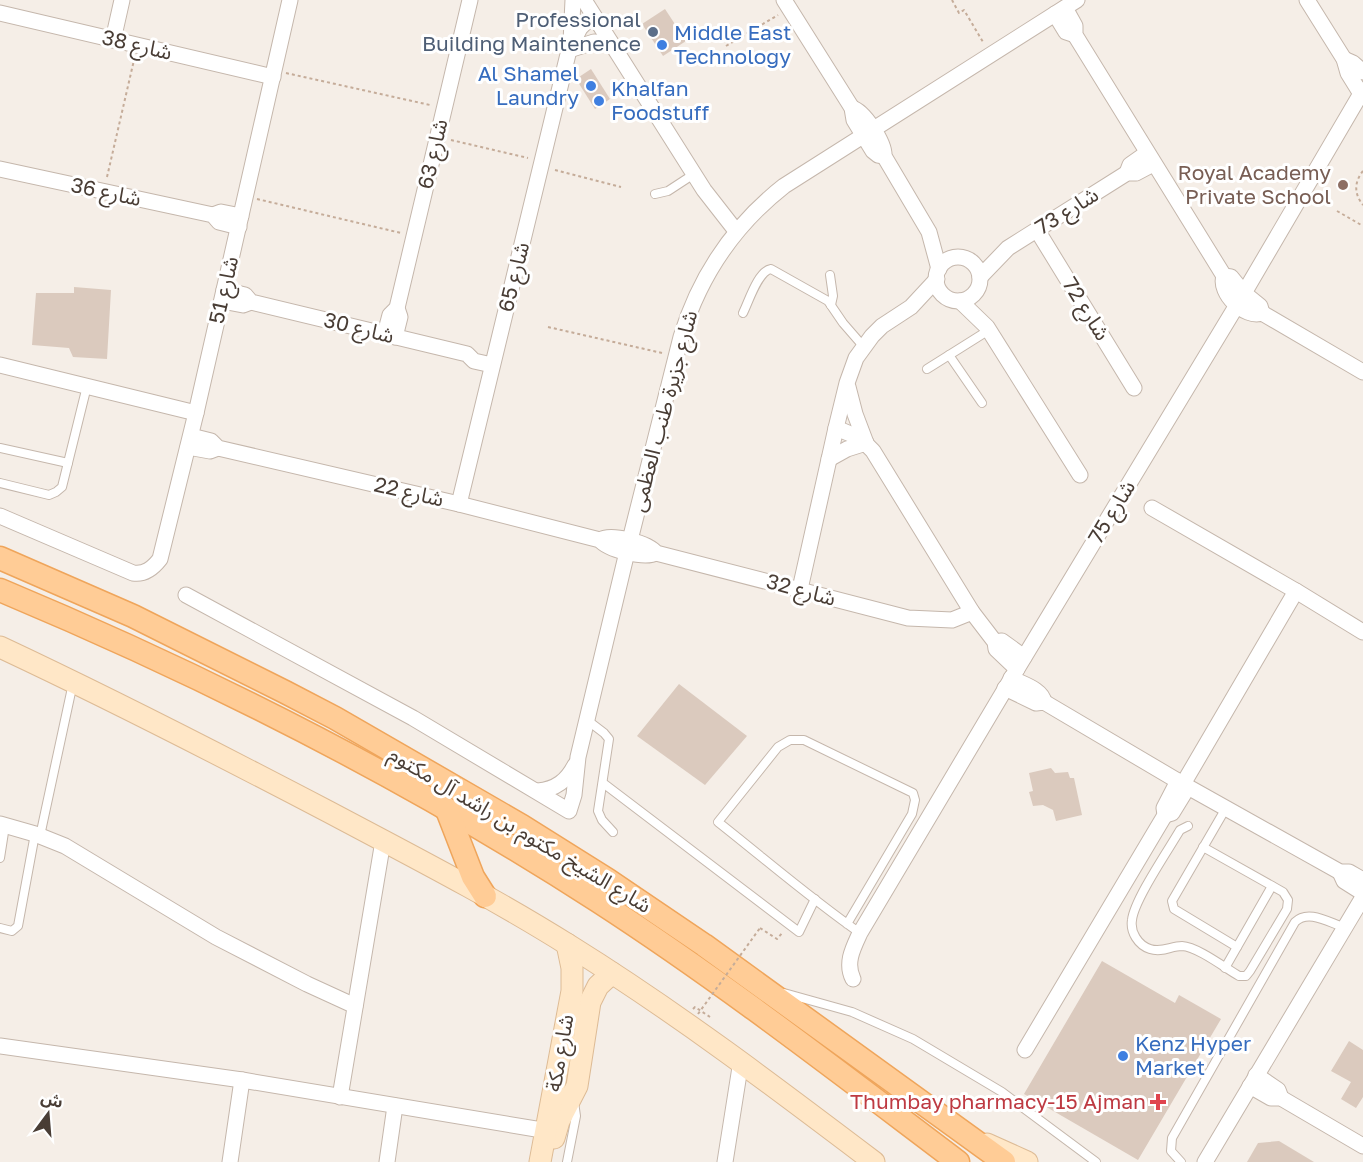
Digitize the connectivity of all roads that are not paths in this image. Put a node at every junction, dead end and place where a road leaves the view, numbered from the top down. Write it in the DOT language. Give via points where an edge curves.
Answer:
graph roads {
  1 [pos="122,0"];
  2 [pos="290,0"];
  3 [pos="470,0"];
  4 [pos="573,0"];
  5 [pos="584,0"];
  6 [pos="1307,0"];
  7 [pos="787,4"];
  8 [pos="1066,7"];
  9 [pos="0,14"];
  10 [pos="593,15"];
  11 [pos="113,40"];
  12 [pos="611,43"];
  13 [pos="570,47"];
  14 [pos="1344,59"];
  15 [pos="1363,72"];
  16 [pos="274,74"];
  17 [pos="1362,92"];
  18 [pos="868,132"];
  19 [pos="1150,158"];
  20 [pos="0,169"];
  21 [pos="693,174"];
  22 [pos="655,194"];
  23 [pos="240,221"];
  24 [pos="1037,230"];
  25 [pos="736,231"];
  26 [pos="929,231"];
  27 [pos="1008,248"];
  28 [pos="963,258"];
  29 [pos="938,274"];
  30 [pos="830,275"];
  31 [pos="979,283"];
  32 [pos="223,296"];
  33 [pos="1241,299"];
  34 [pos="955,300"];
  35 [pos="831,305"];
  36 [pos="911,307"];
  37 [pos="743,313"];
  38 [pos="988,328"];
  39 [pos="390,335"];
  40 [pos="863,346"];
  41 [pos="949,355"];
  42 [pos="494,360"];
  43 [pos="0,365"];
  44 [pos="927,369"];
  45 [pos="1363,372"];
  46 [pos="848,383"];
  47 [pos="87,386"];
  48 [pos="1134,388"];
  49 [pos="982,403"];
  50 [pos="196,413"];
  51 [pos="836,428"];
  52 [pos="190,441"];
  53 [pos="866,444"];
  54 [pos="0,448"];
  55 [pos="829,459"];
  56 [pos="68,463"];
  57 [pos="1080,475"];
  58 [pos="0,483"];
  59 [pos="459,504"];
  60 [pos="1152,508"];
  61 [pos="0,516"];
  62 [pos="628,546"];
  63 [pos="0,558"];
  64 [pos="800,589"];
  65 [pos="0,590"];
  66 [pos="1296,591"];
  67 [pos="186,595"];
  68 [pos="969,607"];
  69 [pos="1362,628"];
  70 [pos="0,647"];
  71 [pos="1014,673"];
  72 [pos="73,681"];
  73 [pos="587,720"];
  74 [pos="578,757"];
  75 [pos="603,783"];
  76 [pos="1183,784"];
  77 [pos="538,791"];
  78 [pos="1226,808"];
  79 [pos="447,810"];
  80 [pos="3,825"];
  81 [pos="1188,826"];
  82 [pos="613,832"];
  83 [pos="38,835"];
  84 [pos="383,841"];
  85 [pos="1203,847"];
  86 [pos="0,858"];
  87 [pos="1340,872"];
  88 [pos="1363,880"];
  89 [pos="1272,886"];
  90 [pos="1363,895"];
  91 [pos="485,896"];
  92 [pos="815,899"];
  93 [pos="847,924"];
  94 [pos="1344,927"];
  95 [pos="0,928"];
  96 [pos="860,933"];
  97 [pos="567,944"];
  98 [pos="1237,947"];
  99 [pos="1225,968"];
  100 [pos="612,973"];
  101 [pos="853,979"];
  102 [pos="763,987"];
  103 [pos="355,1006"];
  104 [pos="0,1046"];
  105 [pos="1025,1050"];
  106 [pos="741,1061"];
  107 [pos="242,1080"];
  108 [pos="1253,1081"];
  109 [pos="340,1097"];
  110 [pos="572,1099"];
  111 [pos="395,1106"];
  112 [pos="551,1132"];
  113 [pos="975,1139"];
  114 [pos="1363,1146"];
  115 [pos="935,1153"];
  116 [pos="1212,1159"];
  117 [pos="230,1162"];
  118 [pos="387,1162"];
  119 [pos="540,1162"];
  120 [pos="548,1162"];
  121 [pos="567,1162"];
  122 [pos="725,1162"];
  123 [pos="874,1162"];
  124 [pos="958,1162"];
  125 [pos="1004,1162"];
  126 [pos="1027,1162"];
  127 [pos="1096,1162"];
  128 [pos="1180,1162"];
  1 -- 11 [label="street"];
  2 -- 16 [label="street, شارع 51"];
  3 -- 39 [label="street, شارع 63" via="397,308 400,317"];
  4 -- 13 [label="street, شارع 65"];
  5 -- 10 [label="street"];
  6 -- 14 [label="street"];
  7 -- 18 [label="street" via="852,108 852,117"];
  8 -- 18 [label="street, شارع جزيرة طنب العظمى"];
  8 -- 19 [label="street" via="1066,32 1075,35"];
  9 -- 11 [label="street, شارع 38"];
  10 -- 12 [label="street"];
  10 -- 13 [label="street, شارع 65"];
  11 -- 16 [label="street, شارع 38"];
  12 -- 13 [label="street"];
  12 -- 21 [label="street"];
  13 -- 42 [label="street, شارع 65"];
  14 -- 15 [label="street"];
  14 -- 17 [label="street" via="1348,73"];
  16 -- 23 [label="street, شارع 51"];
  17 -- 33 [label="street, شارع 75"];
  18 -- 25 [label="street, شارع جزيرة طنب العظمى" via="784,186"];
  18 -- 26 [label="street" via="876,153 884,156"];
  19 -- 24 [label="street, شارع 73" via="1132,163 1127,173"];
  19 -- 33 [label="street"];
  20 -- 23 [label="street, شارع 36" via="213,216 221,212"];
  21 -- 22 [label="lane" via="668,191"];
  21 -- 25 [label="street"];
  23 -- 32 [label="street, شارع 51"];
  24 -- 27 [label="street, شارع 73"];
  24 -- 48 [label="street, شارع 72"];
  25 -- 62 [label="street, شارع جزيرة طنب العظمى" via="700,286 686,320"];
  26 -- 28 [label="street"];
  26 -- 29 [label="street"];
  27 -- 28 [label="street, شارع 73"];
  27 -- 31 [label="street, شارع 73"];
  28 -- 29 [label="street" via="947,260"];
  28 -- 31 [label="street" via="974,264"];
  29 -- 34 [label="street" via="940,291"];
  29 -- 36 [label="street"];
  30 -- 35 [label="lane"];
  31 -- 34 [label="street" via="974,295"];
  31 -- 38 [label="street"];
  32 -- 39 [label="street, شارع 30" via="245,295 251,302"];
  32 -- 50 [label="street, شارع 51"];
  33 -- 45 [label="street" via="1255,315 1262,313"];
  33 -- 71 [label="street, شارع 75"];
  34 -- 36 [label="street"];
  34 -- 38 [label="street"];
  35 -- 37 [label="lane" via="823,297 767,269"];
  35 -- 40 [label="lane"];
  36 -- 40 [label="street" via="882,326"];
  38 -- 41 [label="lane"];
  38 -- 57 [label="street"];
  39 -- 42 [label="street, شارع 30" via="467,354 475,351"];
  40 -- 46 [label="street"];
  41 -- 44 [label="lane"];
  41 -- 49 [label="lane"];
  42 -- 59 [label="street, شارع 65"];
  43 -- 47 [label="street"];
  46 -- 51 [label="street"];
  46 -- 53 [label="street"];
  47 -- 50 [label="street"];
  47 -- 56 [label="lane"];
  50 -- 52 [label="street, شارع 51"];
  51 -- 53 [label="street"];
  51 -- 55 [label="street"];
  52 -- 59 [label="street, شارع 22" via="211,441 218,448"];
  52 -- 61 [label="street, شارع 51" via="162,553 145,573 130,572"];
  53 -- 55 [label="street"];
  53 -- 68 [label="street" via="880,460"];
  54 -- 56 [label="lane"];
  55 -- 64 [label="street"];
  56 -- 58 [label="lane" via="62,487 49,495"];
  59 -- 62 [label="street, شارع 22" via="600,540 607,546"];
  60 -- 66 [label="street"];
  62 -- 64 [label="street, شارع 32" via="648,556 656,553"];
  62 -- 73 [label="street, شارع جزيرة طنب العظمى"];
  63 -- 102 [label="main road, شارع الشيخ مكتوم بن راشد آل مكتوم" via="163,631 335,718 608,880"];
  64 -- 68 [label="street, شارع 32" via="908,618 947,619 952,610"];
  65 -- 79 [label="main road, شارع الشيخ مكتوم بن راشد آل مكتوم" via="219,688"];
  66 -- 69 [label="street"];
  66 -- 76 [label="street"];
  67 -- 77 [label="street"];
  68 -- 71 [label="street"];
  70 -- 72 [label="street"];
  71 -- 76 [label="street" via="1036,704 1044,702"];
  71 -- 96 [label="street, شارع 75"];
  72 -- 83 [label="lane"];
  72 -- 84 [label="street"];
  73 -- 74 [label="street, شارع جزيرة طنب العظمى"];
  73 -- 75 [label="lane" via="609,739"];
  74 -- 77 [label="street, شارع جزيرة طنب العظمى" via="562,783"];
  74 -- 77 [label="street, شارع جزيرة طنب العظمى" via="569,811"];
  75 -- 82 [label="lane" via="598,811"];
  75 -- 92 [label="lane" via="799,932"];
  76 -- 78 [label="street"];
  76 -- 105 [label="street" via="1173,813 1165,815"];
  78 -- 85 [label="lane"];
  78 -- 87 [label="street"];
  79 -- 91 [label="main road" via="473,877"];
  79 -- 115 [label="main road, شارع الشيخ مكتوم بن راشد آل مكتوم" via="655,939"];
  80 -- 83 [label="street"];
  80 -- 86 [label="lane"];
  81 -- 99 [label="lane" via="1180,830 1138,903 1132,929 1141,944 1151,949 1188,947"];
  83 -- 95 [label="lane" via="18,926 12,931"];
  83 -- 103 [label="street" via="65,846 225,941"];
  84 -- 91 [label="street"];
  84 -- 103 [label="street"];
  85 -- 89 [label="lane"];
  85 -- 98 [label="lane" via="1172,905"];
  87 -- 88 [label="street"];
  87 -- 90 [label="street" via="1344,881"];
  89 -- 98 [label="lane"];
  89 -- 99 [label="lane" via="1286,896 1288,904 1256,963 1243,977"];
  90 -- 94 [label="street"];
  91 -- 97 [label="street"];
  92 -- 93 [label="lane"];
  92 -- 93 [label="lane" via="718,822 778,747 795,739 885,778 913,793 915,800 912,814"];
  93 -- 96 [label="lane"];
  94 -- 108 [label="street"];
  94 -- 128 [label="lane" via="1310,915 1295,922 1172,1138 1171,1151"];
  96 -- 101 [label="street, شارع 75" via="849,962"];
  97 -- 100 [label="street"];
  97 -- 112 [label="street, شارع مكة" via="572,991"];
  98 -- 99 [label="lane"];
  100 -- 106 [label="street"];
  100 -- 110 [label="street, شارع مكة" via="598,986 590,1002 581,1072"];
  102 -- 113 [label="main road, شارع الشيخ مكتوم بن راشد آل مكتوم"];
  102 -- 127 [label="lane" via="852,1012 913,1039 1002,1092"];
  103 -- 109 [label="street"];
  104 -- 107 [label="street"];
  106 -- 122 [label="street"];
  106 -- 123 [label="street"];
  107 -- 109 [label="street"];
  107 -- 117 [label="street"];
  108 -- 114 [label="street" via="1278,1090 1281,1098"];
  108 -- 116 [label="street"];
  109 -- 111 [label="street"];
  110 -- 112 [label="street, شارع مكة"];
  110 -- 121 [label="lane" via="576,1116"];
  111 -- 112 [label="street"];
  111 -- 118 [label="street"];
  112 -- 119 [label="street, شارع مكة"];
  112 -- 120 [label="street, شارع مكة"];
  113 -- 125 [label="main road, شارع الشيخ مكتوم بن راشد آل مكتوم"];
  113 -- 126 [label="street"];
  115 -- 124 [label="main road, شارع الشيخ مكتوم بن راشد آل مكتوم"];
}
